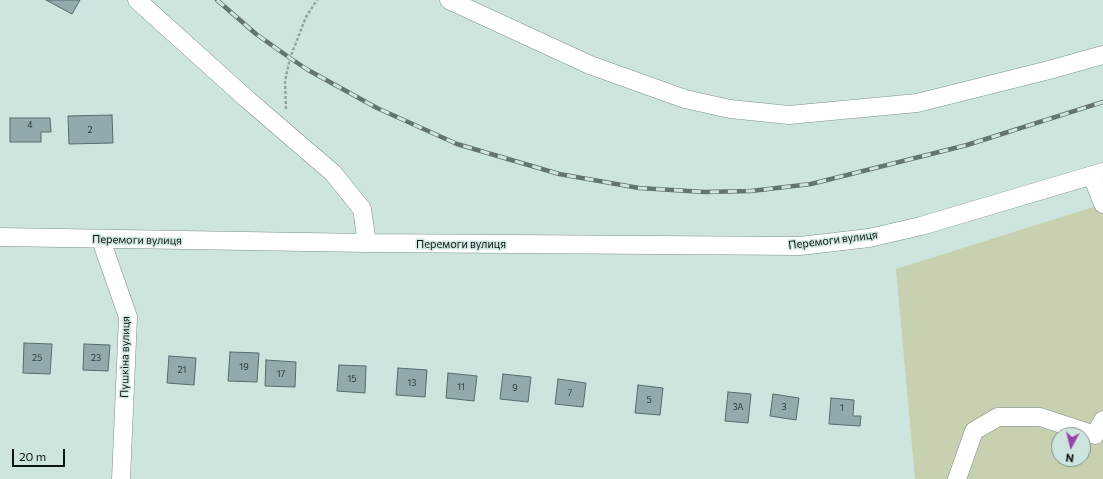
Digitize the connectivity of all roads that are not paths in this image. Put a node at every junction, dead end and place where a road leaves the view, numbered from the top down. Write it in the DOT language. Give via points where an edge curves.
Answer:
graph roads {
  1 [pos="137,0"];
  2 [pos="449,0"];
  3 [pos="1103,55"];
  4 [pos="1097,174"];
  5 [pos="1103,204"];
  6 [pos="0,237"];
  7 [pos="100,240"];
  8 [pos="367,243"];
  9 [pos="1103,420"];
  10 [pos="121,479"];
  11 [pos="957,479"];
  1 -- 8 [label="street" via="333,173 362,209"];
  2 -- 3 [label="street" via="590,65 684,99 730,109 789,115 917,103"];
  4 -- 5 [label="street"];
  4 -- 8 [label="street, Перемоги вулиця" via="921,226 869,238 800,246"];
  6 -- 7 [label="street, Перемоги вулиця"];
  7 -- 8 [label="street, Перемоги вулиця"];
  7 -- 10 [label="street, Пушкіна вулиця" via="128,317"];
  9 -- 11 [label="street" via="1095,434 1040,417 998,417 974,431"];
}
